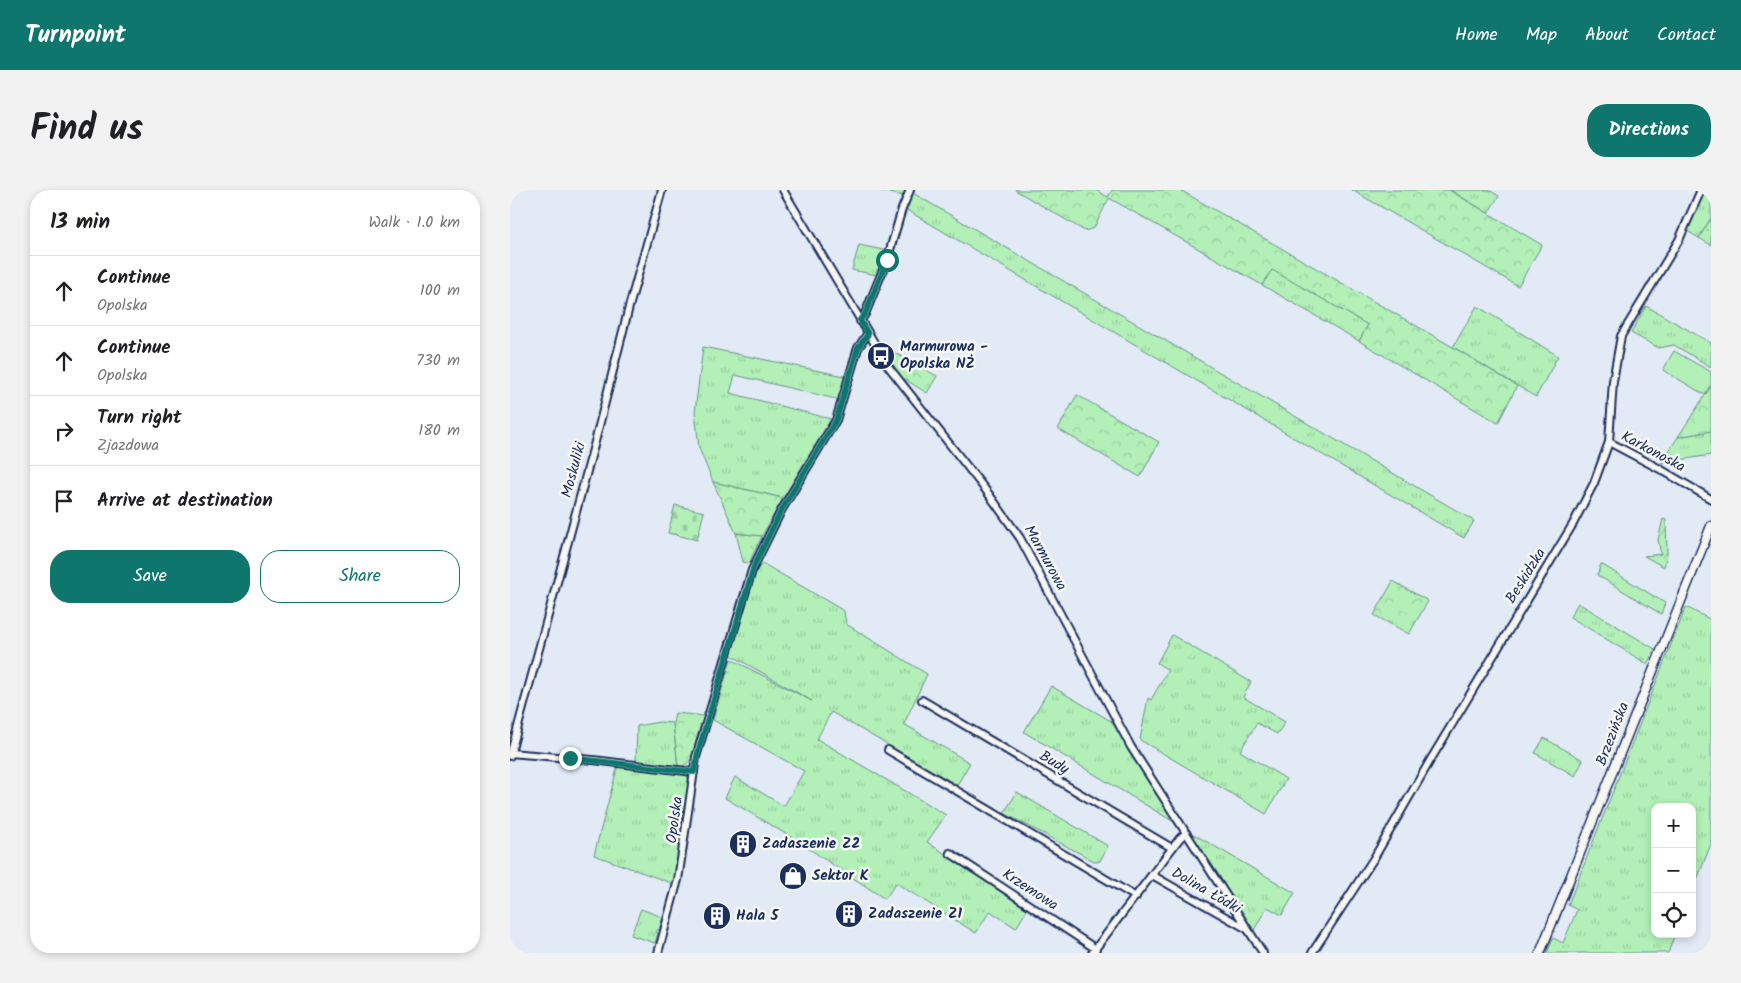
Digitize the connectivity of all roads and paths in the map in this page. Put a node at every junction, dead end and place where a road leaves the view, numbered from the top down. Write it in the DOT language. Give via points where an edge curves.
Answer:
graph roads {
  1 [pos="662,190"];
  2 [pos="783,190"];
  3 [pos="910,190"];
  4 [pos="1701,190"];
  5 [pos="860,320"];
  6 [pos="868,334"];
  7 [pos="1609,442"];
  8 [pos="1711,499"];
  9 [pos="1711,526"];
  10 [pos="922,700"];
  11 [pos="888,750"];
  12 [pos="510,754"];
  13 [pos="694,772"];
  14 [pos="1186,833"];
  15 [pos="1172,848"];
  16 [pos="950,853"];
  17 [pos="1152,875"];
  18 [pos="1136,897"];
  19 [pos="1248,929"];
  20 [pos="1094,951"];
  21 [pos="658,953"];
  22 [pos="1263,953"];
  23 [pos="1312,953"];
  24 [pos="1540,953"];
  1 -- 12 [label="street, Moskuliki"];
  2 -- 5 [label="street, Marmurowa"];
  3 -- 5 [label="street" via="887,260"];
  4 -- 7 [label="street, Beskidzka" via="1678,240 1621,336 1613,381"];
  5 -- 6 [label="street, Marmurowa"];
  6 -- 13 [label="street, Opolska" via="858,348 836,420 781,511 754,566"];
  6 -- 14 [label="street, Marmurowa" via="907,392 1020,538 1131,747"];
  7 -- 8 [label="street, Karkonoska"];
  7 -- 23 [label="street, Beskidzka" via="1594,483 1573,524 1375,856"];
  9 -- 24 [label="main road, Brzezińska"];
  10 -- 15 [label="street, Budy"];
  11 -- 18 [label="street"];
  12 -- 13 [label="street" via="598,760"];
  13 -- 21 [label="street, Opolska" via="678,880"];
  14 -- 15 [label="street"];
  14 -- 19 [label="street, Marmurowa"];
  15 -- 17 [label="street"];
  16 -- 20 [label="street, Krzemowa"];
  17 -- 18 [label="street"];
  17 -- 19 [label="street, Dolina Łódki"];
  18 -- 20 [label="street"];
  19 -- 22 [label="street, Marmurowa"];
}
